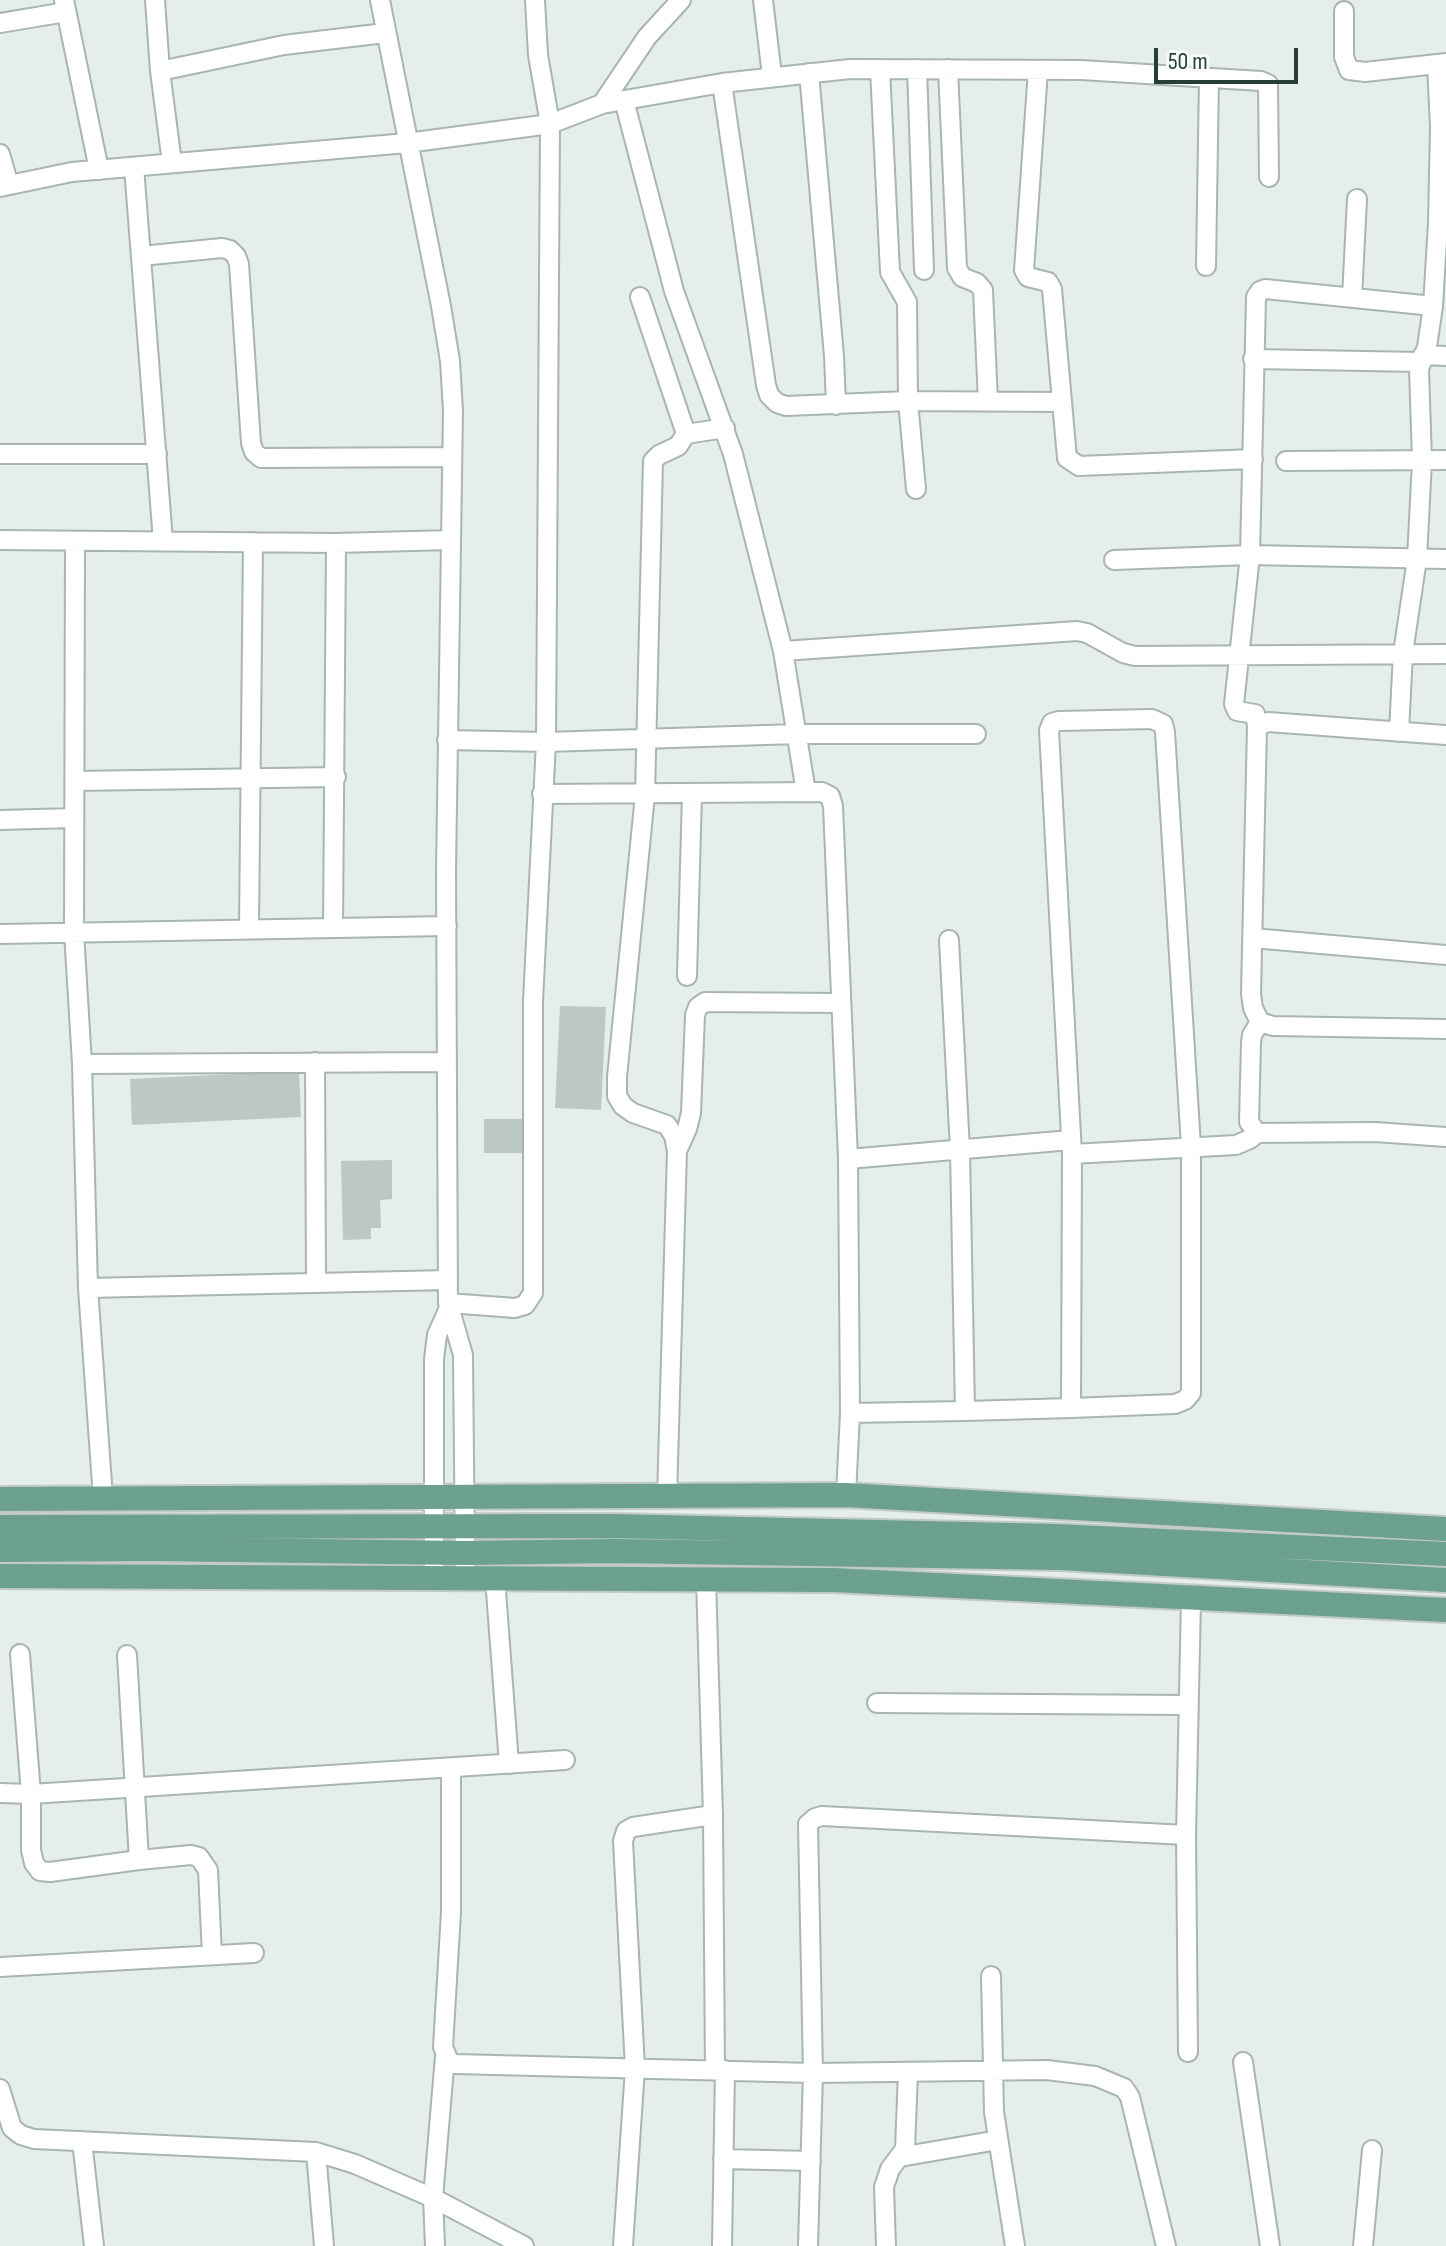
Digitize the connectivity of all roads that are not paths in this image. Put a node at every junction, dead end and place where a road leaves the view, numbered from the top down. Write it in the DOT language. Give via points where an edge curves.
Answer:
graph roads {
  1 [pos="155,0"];
  2 [pos="380,0"];
  3 [pos="535,0"];
  4 [pos="681,0"];
  5 [pos="763,0"];
  6 [pos="65,6"];
  7 [pos="1344,11"];
  8 [pos="0,23"];
  9 [pos="385,33"];
  10 [pos="1441,63"];
  11 [pos="880,69"];
  12 [pos="917,69"];
  13 [pos="948,69"];
  14 [pos="1038,70"];
  15 [pos="160,71"];
  16 [pos="809,73"];
  17 [pos="772,76"];
  18 [pos="1209,78"];
  19 [pos="722,83"];
  20 [pos="624,100"];
  21 [pos="602,104"];
  22 [pos="550,124"];
  23 [pos="407,143"];
  24 [pos="0,154"];
  25 [pos="172,163"];
  26 [pos="134,167"];
  27 [pos="99,170"];
  28 [pos="1269,177"];
  29 [pos="5,186"];
  30 [pos="1357,199"];
  31 [pos="141,256"];
  32 [pos="1206,266"];
  33 [pos="924,270"];
  34 [pos="640,297"];
  35 [pos="1352,298"];
  36 [pos="1433,306"];
  37 [pos="1446,356"];
  38 [pos="1253,359"];
  39 [pos="1421,359"];
  40 [pos="908,401"];
  41 [pos="988,402"];
  42 [pos="1061,402"];
  43 [pos="836,405"];
  44 [pos="725,428"];
  45 [pos="686,434"];
  46 [pos="0,454"];
  47 [pos="157,454"];
  48 [pos="452,457"];
  49 [pos="1253,459"];
  50 [pos="1446,460"];
  51 [pos="1286,461"];
  52 [pos="1422,461"];
  53 [pos="916,489"];
  54 [pos="0,540"];
  55 [pos="451,540"];
  56 [pos="163,541"];
  57 [pos="75,542"];
  58 [pos="253,542"];
  59 [pos="336,543"];
  60 [pos="1250,555"];
  61 [pos="1417,559"];
  62 [pos="1446,559"];
  63 [pos="1114,560"];
  64 [pos="783,651"];
  65 [pos="1403,653"];
  66 [pos="1240,654"];
  67 [pos="1446,654"];
  68 [pos="1257,726"];
  69 [pos="1399,732"];
  70 [pos="797,734"];
  71 [pos="976,734"];
  72 [pos="1446,735"];
  73 [pos="648,738"];
  74 [pos="447,740"];
  75 [pos="546,742"];
  76 [pos="336,777"];
  77 [pos="249,778"];
  78 [pos="75,781"];
  79 [pos="806,792"];
  80 [pos="542,794"];
  81 [pos="692,794"];
  82 [pos="645,795"];
  83 [pos="74,818"];
  84 [pos="0,820"];
  85 [pos="447,926"];
  86 [pos="333,927"];
  87 [pos="249,928"];
  88 [pos="74,932"];
  89 [pos="0,934"];
  90 [pos="1253,938"];
  91 [pos="949,940"];
  92 [pos="1446,955"];
  93 [pos="687,976"];
  94 [pos="841,1003"];
  95 [pos="1260,1022"];
  96 [pos="1446,1029"];
  97 [pos="315,1062"];
  98 [pos="447,1062"];
  99 [pos="82,1064"];
  100 [pos="1257,1133"];
  101 [pos="1446,1137"];
  102 [pos="1191,1146"];
  103 [pos="1071,1147"];
  104 [pos="960,1150"];
  105 [pos="677,1151"];
  106 [pos="848,1159"];
  107 [pos="448,1280"];
  108 [pos="316,1283"];
  109 [pos="88,1288"];
  110 [pos="448,1306"];
  111 [pos="1071,1408"];
  112 [pos="965,1411"];
  113 [pos="850,1413"];
  114 [pos="846,1495"];
  115 [pos="434,1496"];
  116 [pos="465,1496"];
  117 [pos="667,1497"];
  118 [pos="103,1498"];
  119 [pos="0,1499"];
  120 [pos="0,1527"];
  121 [pos="434,1527"];
  122 [pos="465,1528"];
  123 [pos="1446,1529"];
  124 [pos="0,1550"];
  125 [pos="435,1551"];
  126 [pos="465,1553"];
  127 [pos="1446,1554"];
  128 [pos="0,1576"];
  129 [pos="434,1577"];
  130 [pos="465,1578"];
  131 [pos="495,1578"];
  132 [pos="706,1579"];
  133 [pos="1446,1580"];
  134 [pos="1191,1599"];
  135 [pos="1446,1610"];
  136 [pos="20,1654"];
  137 [pos="127,1655"];
  138 [pos="877,1703"];
  139 [pos="1188,1705"];
  140 [pos="565,1760"];
  141 [pos="509,1764"];
  142 [pos="451,1768"];
  143 [pos="135,1786"];
  144 [pos="0,1793"];
  145 [pos="31,1794"];
  146 [pos="713,1815"];
  147 [pos="1186,1835"];
  148 [pos="139,1860"];
  149 [pos="254,1953"];
  150 [pos="212,1955"];
  151 [pos="0,1967"];
  152 [pos="991,1976"];
  153 [pos="1188,2052"];
  154 [pos="445,2056"];
  155 [pos="1243,2062"];
  156 [pos="635,2068"];
  157 [pos="720,2070"];
  158 [pos="994,2070"];
  159 [pos="908,2072"];
  160 [pos="813,2073"];
  161 [pos="0,2089"];
  162 [pos="998,2140"];
  163 [pos="82,2141"];
  164 [pos="1372,2150"];
  165 [pos="316,2152"];
  166 [pos="900,2157"];
  167 [pos="723,2159"];
  168 [pos="811,2161"];
  169 [pos="433,2198"];
  170 [pos="94,2246"];
  171 [pos="324,2246"];
  172 [pos="435,2246"];
  173 [pos="524,2246"];
  174 [pos="623,2246"];
  175 [pos="722,2246"];
  176 [pos="808,2246"];
  177 [pos="886,2246"];
  178 [pos="1015,2246"];
  179 [pos="1166,2246"];
  180 [pos="1270,2246"];
  181 [pos="1363,2246"];
  1 -- 15 [label="street"];
  2 -- 9 [label="street"];
  3 -- 22 [label="street"];
  4 -- 21 [label="street" via="647,37"];
  5 -- 17 [label="street"];
  6 -- 8 [label="street"];
  6 -- 27 [label="street"];
  7 -- 10 [label="street" via="1349,70"];
  9 -- 15 [label="street" via="284,45"];
  9 -- 23 [label="street"];
  10 -- 36 [label="street"];
  11 -- 12 [label="street"];
  11 -- 16 [label="street"];
  11 -- 40 [label="street" via="890,272 907,302"];
  12 -- 13 [label="street"];
  12 -- 33 [label="street"];
  13 -- 14 [label="street"];
  13 -- 41 [label="street" via="957,268 983,290"];
  14 -- 18 [label="street"];
  14 -- 42 [label="street" via="1024,270 1052,289"];
  15 -- 25 [label="street"];
  16 -- 17 [label="street"];
  16 -- 43 [label="street"];
  17 -- 19 [label="street"];
  18 -- 28 [label="street" via="1268,84"];
  18 -- 32 [label="street"];
  19 -- 20 [label="street"];
  19 -- 43 [label="street" via="769,395 786,406"];
  20 -- 21 [label="street"];
  20 -- 44 [label="street" via="674,291"];
  21 -- 22 [label="street"];
  22 -- 23 [label="street"];
  22 -- 75 [label="street"];
  23 -- 25 [label="street"];
  23 -- 48 [label="street" via="450,361"];
  24 -- 29 [label="street"];
  25 -- 26 [label="street"];
  26 -- 27 [label="street"];
  26 -- 31 [label="street"];
  27 -- 29 [label="street"];
  30 -- 35 [label="street"];
  31 -- 47 [label="street"];
  31 -- 48 [label="street" via="222,248 236,256 251,443 261,458"];
  34 -- 45 [label="street"];
  35 -- 36 [label="street"];
  35 -- 38 [label="street" via="1260,291"];
  36 -- 39 [label="street"];
  37 -- 39 [label="street"];
  38 -- 39 [label="street"];
  38 -- 49 [label="street"];
  39 -- 52 [label="street"];
  40 -- 41 [label="street"];
  40 -- 43 [label="street"];
  40 -- 53 [label="street"];
  41 -- 42 [label="street"];
  42 -- 49 [label="street" via="1067,458 1079,466"];
  44 -- 45 [label="street"];
  44 -- 64 [label="street"];
  45 -- 73 [label="street" via="678,446 653,461"];
  46 -- 47 [label="street"];
  47 -- 56 [label="street"];
  48 -- 55 [label="street"];
  49 -- 60 [label="street"];
  50 -- 52 [label="street"];
  51 -- 52 [label="street"];
  52 -- 61 [label="street"];
  54 -- 57 [label="street"];
  55 -- 59 [label="street"];
  55 -- 74 [label="street"];
  56 -- 57 [label="street"];
  56 -- 58 [label="street"];
  57 -- 78 [label="street"];
  58 -- 59 [label="street"];
  58 -- 77 [label="street"];
  59 -- 76 [label="street"];
  60 -- 61 [label="street"];
  60 -- 63 [label="street"];
  60 -- 66 [label="street"];
  61 -- 62 [label="street"];
  61 -- 65 [label="street"];
  64 -- 66 [label="street" via="1077,631 1135,656"];
  64 -- 70 [label="street"];
  65 -- 66 [label="street"];
  65 -- 67 [label="street"];
  65 -- 69 [label="street"];
  66 -- 68 [label="street" via="1235,708 1255,714"];
  68 -- 69 [label="street" via="1268,722"];
  68 -- 90 [label="street"];
  69 -- 72 [label="street"];
  70 -- 71 [label="street"];
  70 -- 73 [label="street"];
  70 -- 79 [label="street"];
  73 -- 75 [label="street"];
  73 -- 82 [label="street"];
  74 -- 75 [label="street"];
  74 -- 85 [label="street"];
  75 -- 80 [label="street"];
  76 -- 77 [label="street"];
  76 -- 86 [label="street"];
  77 -- 78 [label="street"];
  77 -- 87 [label="street"];
  78 -- 83 [label="street"];
  79 -- 81 [label="street"];
  79 -- 94 [label="street" via="830,796 833,806"];
  80 -- 82 [label="street"];
  80 -- 110 [label="street" via="533,1001 533,1293 525,1305 515,1308"];
  81 -- 82 [label="street"];
  81 -- 93 [label="street"];
  82 -- 105 [label="street" via="617,1096 633,1113 667,1125"];
  83 -- 84 [label="street"];
  83 -- 88 [label="street"];
  85 -- 86 [label="street"];
  85 -- 98 [label="street"];
  86 -- 87 [label="street"];
  87 -- 88 [label="street"];
  88 -- 89 [label="street"];
  88 -- 99 [label="street"];
  90 -- 92 [label="street"];
  90 -- 95 [label="street" via="1251,994"];
  91 -- 104 [label="street"];
  94 -- 105 [label="street" via="705,1002 698,1007 691,1113"];
  94 -- 106 [label="street"];
  95 -- 96 [label="street"];
  95 -- 100 [label="street" via="1251,1043 1249,1122"];
  97 -- 98 [label="street"];
  97 -- 99 [label="street"];
  97 -- 108 [label="street"];
  98 -- 107 [label="street"];
  99 -- 109 [label="street"];
  100 -- 101 [label="street"];
  100 -- 102 [label="street" via="1236,1145"];
  102 -- 103 [label="street"];
  102 -- 103 [label="street" via="1165,732 1163,724 1152,719 1059,721 1049,730"];
  102 -- 111 [label="street" via="1191,1393 1175,1404"];
  103 -- 104 [label="street"];
  103 -- 111 [label="street"];
  104 -- 106 [label="street"];
  104 -- 112 [label="street"];
  105 -- 117 [label="street"];
  106 -- 113 [label="street"];
  107 -- 108 [label="street"];
  107 -- 110 [label="street"];
  108 -- 109 [label="street"];
  109 -- 118 [label="street"];
  110 -- 115 [label="street" via="435,1347"];
  110 -- 116 [label="street" via="463,1355"];
  111 -- 112 [label="street"];
  112 -- 113 [label="street"];
  113 -- 114 [label="street"];
  114 -- 117 [label="main road"];
  114 -- 123 [label="main road"];
  115 -- 116 [label="main road"];
  115 -- 118 [label="main road"];
  115 -- 121 [label="street"];
  116 -- 117 [label="main road"];
  116 -- 122 [label="street"];
  118 -- 119 [label="main road"];
  120 -- 121 [label="main road"];
  121 -- 122 [label="main road"];
  121 -- 125 [label="street"];
  122 -- 126 [label="street"];
  122 -- 127 [label="main road" via="1055,1536"];
  124 -- 125 [label="main road"];
  125 -- 126 [label="main road"];
  125 -- 129 [label="street"];
  126 -- 130 [label="street"];
  126 -- 133 [label="main road" via="1060,1558"];
  128 -- 129 [label="main road"];
  129 -- 130 [label="main road"];
  130 -- 131 [label="main road"];
  131 -- 132 [label="main road"];
  131 -- 141 [label="street"];
  132 -- 134 [label="main road" via="833,1580"];
  132 -- 146 [label="street"];
  134 -- 135 [label="main road"];
  134 -- 139 [label="street"];
  136 -- 145 [label="street"];
  137 -- 143 [label="street"];
  138 -- 139 [label="street"];
  139 -- 147 [label="street"];
  140 -- 141 [label="street"];
  141 -- 142 [label="street"];
  142 -- 143 [label="street"];
  142 -- 154 [label="street"];
  143 -- 145 [label="street"];
  143 -- 148 [label="street"];
  144 -- 145 [label="street"];
  145 -- 148 [label="street" via="31,1850 40,1871"];
  146 -- 156 [label="street" via="626,1831"];
  146 -- 157 [label="street"];
  147 -- 153 [label="street"];
  147 -- 160 [label="street" via="815,1818 807,1833"];
  148 -- 150 [label="street" via="191,1855 205,1863"];
  149 -- 150 [label="street"];
  150 -- 151 [label="street"];
  152 -- 158 [label="street"];
  154 -- 156 [label="street" via="455,2064"];
  154 -- 169 [label="street"];
  155 -- 180 [label="street"];
  156 -- 157 [label="street"];
  156 -- 174 [label="street"];
  157 -- 160 [label="street"];
  157 -- 167 [label="street"];
  158 -- 159 [label="street"];
  158 -- 162 [label="street"];
  158 -- 179 [label="street" via="1074,2072 1124,2088"];
  159 -- 160 [label="street"];
  159 -- 166 [label="street" via="907,2138"];
  160 -- 168 [label="street"];
  161 -- 163 [label="street" via="12,2128 21,2135"];
  162 -- 166 [label="street"];
  162 -- 178 [label="street"];
  163 -- 165 [label="street"];
  163 -- 170 [label="street"];
  164 -- 181 [label="street"];
  165 -- 169 [label="street"];
  165 -- 171 [label="street"];
  166 -- 177 [label="street" via="884,2187"];
  167 -- 168 [label="street"];
  167 -- 175 [label="street"];
  168 -- 176 [label="street"];
  169 -- 172 [label="street"];
  169 -- 173 [label="street"];
}
